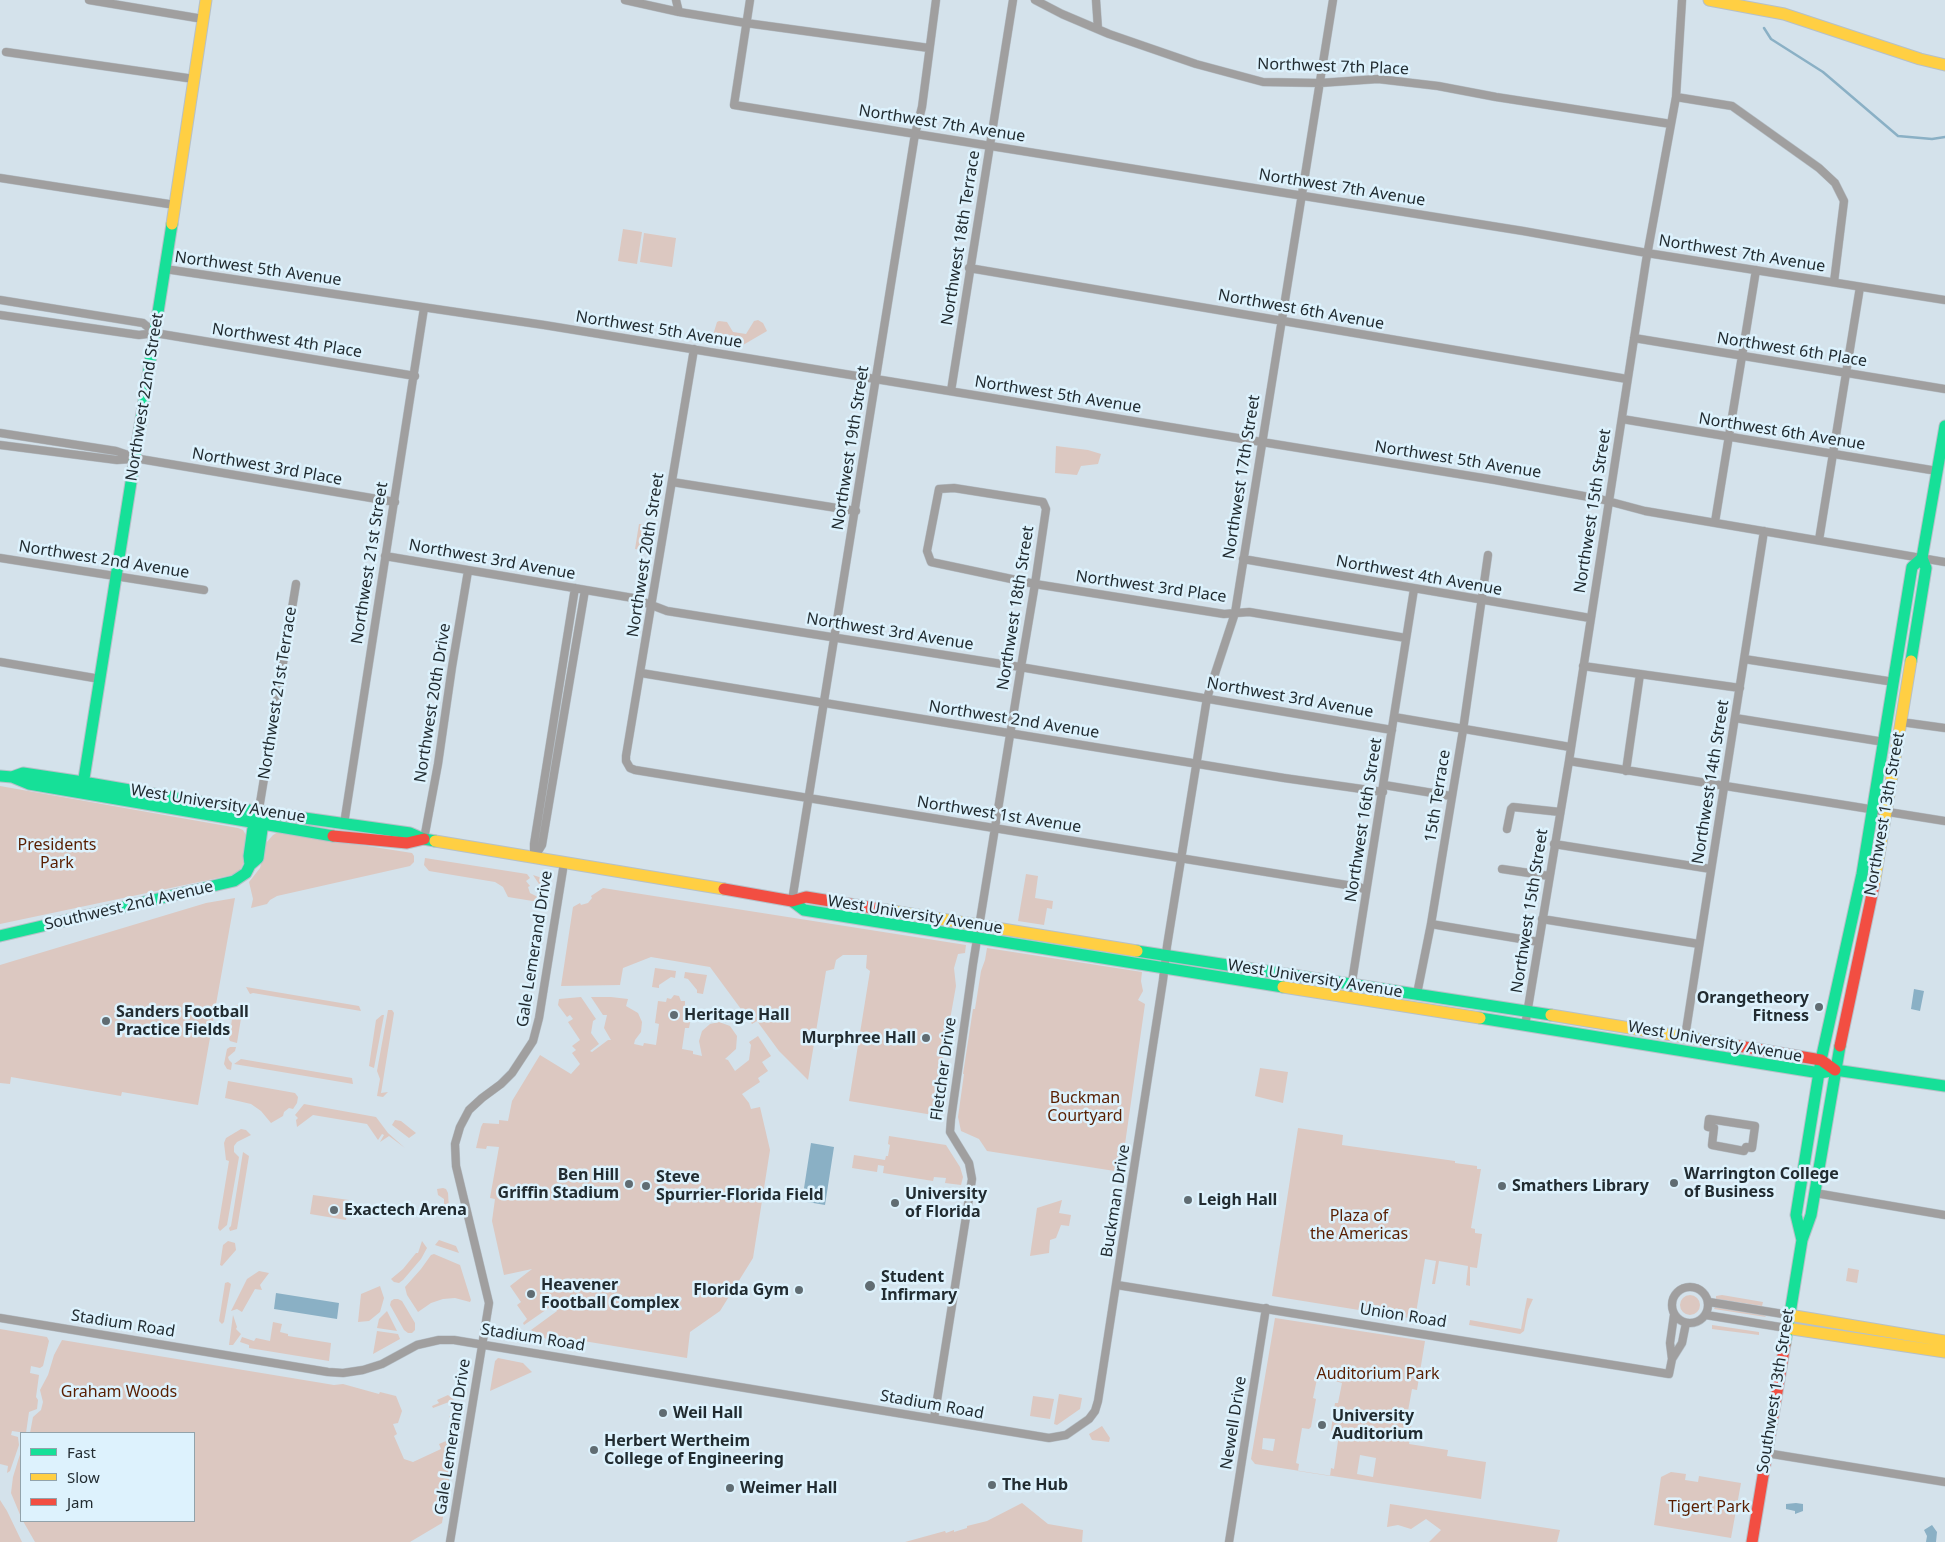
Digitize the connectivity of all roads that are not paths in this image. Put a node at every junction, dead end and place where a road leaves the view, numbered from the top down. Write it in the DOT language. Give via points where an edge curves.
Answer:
graph roads {
  1 [pos="89,0"];
  2 [pos="206,0"];
  3 [pos="625,0"];
  4 [pos="676,0"];
  5 [pos="750,0"];
  6 [pos="936,0"];
  7 [pos="1014,0"];
  8 [pos="1035,0"];
  9 [pos="1096,0"];
  10 [pos="1333,0"];
  11 [pos="1682,0"];
  12 [pos="1709,0"];
  13 [pos="679,12"];
  14 [pos="203,18"];
  15 [pos="746,23"];
  16 [pos="1098,29"];
  17 [pos="929,48"];
  18 [pos="6,52"];
  19 [pos="1945,64"];
  20 [pos="194,79"];
  21 [pos="1320,83"];
  22 [pos="1676,97"];
  23 [pos="1670,124"];
  24 [pos="915,134"];
  25 [pos="989,146"];
  26 [pos="0,178"];
  27 [pos="1302,196"];
  28 [pos="175,205"];
  29 [pos="1647,253"];
  30 [pos="969,268"];
  31 [pos="165,269"];
  32 [pos="1756,270"];
  33 [pos="1834,282"];
  34 [pos="1860,287"];
  35 [pos="0,300"];
  36 [pos="1945,300"];
  37 [pos="424,308"];
  38 [pos="0,315"];
  39 [pos="1281,321"];
  40 [pos="156,333"];
  41 [pos="1634,338"];
  42 [pos="694,349"];
  43 [pos="1742,355"];
  44 [pos="1845,372"];
  45 [pos="415,376"];
  46 [pos="876,379"];
  47 [pos="1628,379"];
  48 [pos="1945,389"];
  49 [pos="951,391"];
  50 [pos="1622,419"];
  51 [pos="1945,428"];
  52 [pos="0,433"];
  53 [pos="1729,437"];
  54 [pos="1262,442"];
  55 [pos="0,445"];
  56 [pos="1832,455"];
  57 [pos="135,458"];
  58 [pos="1937,471"];
  59 [pos="672,482"];
  60 [pos="395,502"];
  61 [pos="1044,502"];
  62 [pos="1609,502"];
  63 [pos="856,511"];
  64 [pos="1715,522"];
  65 [pos="1764,531"];
  66 [pos="1819,540"];
  67 [pos="1488,555"];
  68 [pos="385,556"];
  69 [pos="0,558"];
  70 [pos="1922,558"];
  71 [pos="1243,559"];
  72 [pos="1945,562"];
  73 [pos="468,571"];
  74 [pos="116,576"];
  75 [pos="296,584"];
  76 [pos="1035,584"];
  77 [pos="575,588"];
  78 [pos="1414,589"];
  79 [pos="204,590"];
  80 [pos="585,590"];
  81 [pos="1481,601"];
  82 [pos="651,605"];
  83 [pos="1235,613"];
  84 [pos="1590,618"];
  85 [pos="835,637"];
  86 [pos="1406,638"];
  87 [pos="565,654"];
  88 [pos="575,655"];
  89 [pos="1744,659"];
  90 [pos="0,662"];
  91 [pos="1583,666"];
  92 [pos="1022,667"];
  93 [pos="641,673"];
  94 [pos="1640,674"];
  95 [pos="100,679"];
  96 [pos="1894,682"];
  97 [pos="1740,688"];
  98 [pos="1208,698"];
  99 [pos="824,703"];
  100 [pos="1394,717"];
  101 [pos="1735,718"];
  102 [pos="554,719"];
  103 [pos="564,720"];
  104 [pos="1901,722"];
  105 [pos="1945,728"];
  106 [pos="1392,730"];
  107 [pos="1463,730"];
  108 [pos="1010,733"];
  109 [pos="1884,742"];
  110 [pos="1570,747"];
  111 [pos="1569,760"];
  112 [pos="1198,764"];
  113 [pos="628,766"];
  114 [pos="1626,771"];
  115 [pos="0,776"];
  116 [pos="1724,786"];
  117 [pos="82,788"];
  118 [pos="1383,789"];
  119 [pos="1451,796"];
  120 [pos="809,798"];
  121 [pos="1873,809"];
  122 [pos="1887,811"];
  123 [pos="1560,812"];
  124 [pos="259,814"];
  125 [pos="1945,821"];
  126 [pos="344,824"];
  127 [pos="994,829"];
  128 [pos="1507,829"];
  129 [pos="424,839"];
  130 [pos="1554,844"];
  131 [pos="534,858"];
  132 [pos="1180,859"];
  133 [pos="564,863"];
  134 [pos="1502,869"];
  135 [pos="1711,869"];
  136 [pos="1549,876"];
  137 [pos="1366,890"];
  138 [pos="792,901"];
  139 [pos="1542,919"];
  140 [pos="1431,924"];
  141 [pos="979,931"];
  142 [pos="0,936"];
  143 [pos="1539,942"];
  144 [pos="1699,944"];
  145 [pos="1166,961"];
  146 [pos="1352,984"];
  147 [pos="1417,994"];
  148 [pos="1350,997"];
  149 [pos="1527,1011"];
  150 [pos="1525,1026"];
  151 [pos="1685,1037"];
  152 [pos="1822,1060"];
  153 [pos="1835,1070"];
  154 [pos="1820,1073"];
  155 [pos="1945,1086"];
  156 [pos="1709,1119"];
  157 [pos="1814,1193"];
  158 [pos="1945,1215"];
  159 [pos="1802,1240"];
  160 [pos="1117,1285"];
  161 [pos="1708,1302"];
  162 [pos="1266,1308"];
  163 [pos="1788,1314"];
  164 [pos="1674,1315"];
  165 [pos="1706,1315"];
  166 [pos="0,1318"];
  167 [pos="1686,1323"];
  168 [pos="1786,1328"];
  169 [pos="1945,1341"];
  170 [pos="483,1343"];
  171 [pos="1945,1352"];
  172 [pos="1672,1359"];
  173 [pos="934,1419"];
  174 [pos="1066,1435"];
  175 [pos="1766,1453"];
  176 [pos="1945,1482"];
  177 [pos="450,1542"];
  178 [pos="1229,1542"];
  179 [pos="1752,1542"];
  1 -- 14 [label="street"];
  2 -- 14 [label="main road, Northwest 22nd Street"];
  3 -- 13 [label="street"];
  4 -- 13 [label="street"];
  5 -- 15 [label="street"];
  6 -- 17 [label="street, Northwest 19th Street"];
  7 -- 25 [label="street, Northwest 18th Terrace"];
  8 -- 16 [label="street, Northwest 7th Place"];
  9 -- 16 [label="street"];
  10 -- 21 [label="street, Northwest 17th Street"];
  11 -- 22 [label="street, Northwest 15th Street"];
  12 -- 19 [label="main road" via="1784,14 1920,59"];
  13 -- 15 [label="street"];
  14 -- 20 [label="main road, Northwest 22nd Street"];
  15 -- 17 [label="street"];
  15 -- 24 [label="street, Northwest 7th Avenue" via="734,105"];
  16 -- 21 [label="street, Northwest 7th Place" via="1196,64 1263,82"];
  17 -- 24 [label="street, Northwest 19th Street"];
  18 -- 20 [label="street"];
  20 -- 28 [label="main road, Northwest 22nd Street"];
  21 -- 23 [label="street, Northwest 7th Place" via="1378,79 1438,86"];
  21 -- 27 [label="street, Northwest 17th Street"];
  22 -- 23 [label="street, Northwest 15th Street"];
  22 -- 33 [label="street" via="1732,106 1835,183 1844,201"];
  23 -- 29 [label="street, Northwest 15th Street"];
  24 -- 25 [label="street, Northwest 7th Avenue"];
  24 -- 46 [label="street, Northwest 19th Street"];
  25 -- 27 [label="street, Northwest 7th Avenue"];
  25 -- 30 [label="street, Northwest 18th Terrace"];
  26 -- 28 [label="street"];
  27 -- 29 [label="street, Northwest 7th Avenue"];
  27 -- 39 [label="street, Northwest 17th Street"];
  28 -- 31 [label="main road, Northwest 22nd Street"];
  29 -- 32 [label="street, Northwest 7th Avenue"];
  29 -- 41 [label="street, Northwest 15th Street"];
  30 -- 39 [label="street, Northwest 6th Avenue"];
  30 -- 49 [label="street, Northwest 18th Terrace"];
  31 -- 37 [label="street, Northwest 5th Avenue"];
  31 -- 40 [label="main road, Northwest 22nd Street"];
  32 -- 33 [label="street, Northwest 7th Avenue"];
  32 -- 43 [label="street"];
  33 -- 34 [label="street, Northwest 7th Avenue"];
  34 -- 36 [label="street, Northwest 7th Avenue"];
  34 -- 44 [label="street"];
  35 -- 40 [label="street, Northwest 4th Place" via="142,323"];
  37 -- 42 [label="street, Northwest 5th Avenue"];
  37 -- 45 [label="street, Northwest 21st Street"];
  38 -- 40 [label="street, Northwest 4th Place" via="139,334"];
  39 -- 47 [label="street, Northwest 6th Avenue"];
  39 -- 54 [label="street, Northwest 17th Street"];
  40 -- 45 [label="street, Northwest 4th Place"];
  40 -- 57 [label="main road, Northwest 22nd Street"];
  41 -- 43 [label="street, Northwest 6th Place"];
  41 -- 47 [label="street, Northwest 15th Street"];
  42 -- 46 [label="street, Northwest 5th Avenue"];
  42 -- 59 [label="street, Northwest 20th Street"];
  43 -- 44 [label="street, Northwest 6th Place"];
  43 -- 53 [label="street"];
  44 -- 48 [label="street, Northwest 6th Place"];
  44 -- 56 [label="street"];
  45 -- 60 [label="street, Northwest 21st Street"];
  46 -- 49 [label="street, Northwest 5th Avenue"];
  46 -- 63 [label="street, Northwest 19th Street"];
  47 -- 50 [label="street, Northwest 15th Street"];
  49 -- 54 [label="street, Northwest 5th Avenue"];
  50 -- 53 [label="street, Northwest 6th Avenue"];
  50 -- 62 [label="street, Northwest 15th Street"];
  51 -- 58 [label="main road, Northwest 13th Street"];
  52 -- 57 [label="street, Northwest 3rd Place" via="116,451"];
  53 -- 56 [label="street, Northwest 6th Avenue"];
  53 -- 64 [label="street"];
  54 -- 62 [label="street, Northwest 5th Avenue" via="1551,489"];
  54 -- 71 [label="street, Northwest 17th Street"];
  55 -- 57 [label="street, Northwest 3rd Place" via="117,460"];
  56 -- 58 [label="street, Northwest 6th Avenue"];
  56 -- 66 [label="street"];
  57 -- 60 [label="street, Northwest 3rd Place"];
  57 -- 74 [label="main road, Northwest 22nd Street"];
  58 -- 70 [label="main road, Northwest 13th Street"];
  59 -- 63 [label="street"];
  59 -- 82 [label="street, Northwest 20th Street"];
  60 -- 68 [label="street, Northwest 21st Street"];
  61 -- 76 [label="street, Northwest 18th Street" via="1046,509"];
  61 -- 76 [label="street, Northwest 3rd Place" via="954,488 939,489 928,555 931,562"];
  62 -- 64 [label="street, Northwest 5th Avenue"];
  62 -- 84 [label="street, Northwest 15th Street"];
  63 -- 85 [label="street, Northwest 19th Street"];
  64 -- 65 [label="street, Northwest 5th Avenue"];
  65 -- 66 [label="street, Northwest 5th Avenue"];
  65 -- 89 [label="street, Northwest 14th Street"];
  66 -- 70 [label="street, Northwest 5th Avenue"];
  67 -- 81 [label="street, 15th Terrace"];
  68 -- 73 [label="street, Northwest 3rd Avenue"];
  68 -- 126 [label="street, Northwest 21st Street"];
  69 -- 74 [label="street, Northwest 2nd Avenue"];
  70 -- 72 [label="street, Northwest 5th Avenue"];
  70 -- 96 [label="main road, Northwest 13th Street" via="1912,567"];
  70 -- 104 [label="main road, Northwest 13th Street" via="1926,568"];
  71 -- 78 [label="street, Northwest 4th Avenue"];
  71 -- 83 [label="street, Northwest 17th Street"];
  73 -- 77 [label="street, Northwest 3rd Avenue"];
  73 -- 129 [label="street, Northwest 20th Drive"];
  74 -- 79 [label="street, Northwest 2nd Avenue"];
  74 -- 95 [label="main road, Northwest 22nd Street"];
  75 -- 124 [label="street, Northwest 21st Terrace"];
  76 -- 83 [label="street, Northwest 3rd Place" via="1224,614"];
  76 -- 92 [label="street, Northwest 18th Street"];
  77 -- 80 [label="street, Northwest 3rd Avenue"];
  77 -- 87 [label="street"];
  78 -- 81 [label="street, Northwest 4th Avenue"];
  78 -- 86 [label="street, Northwest 16th Street"];
  80 -- 82 [label="street, Northwest 3rd Avenue" via="633,598"];
  80 -- 88 [label="street"];
  81 -- 84 [label="street, Northwest 4th Avenue"];
  81 -- 107 [label="street, 15th Terrace"];
  82 -- 85 [label="street, Northwest 3rd Avenue" via="667,611"];
  82 -- 93 [label="street, Northwest 20th Street"];
  83 -- 86 [label="street, Northwest 3rd Place" via="1249,612"];
  83 -- 98 [label="street, Northwest 17th Street"];
  84 -- 91 [label="street, Northwest 15th Street"];
  85 -- 92 [label="street, Northwest 3rd Avenue"];
  85 -- 99 [label="street, Northwest 19th Street"];
  86 -- 100 [label="street, Northwest 16th Street"];
  87 -- 88 [label="street"];
  87 -- 102 [label="street"];
  88 -- 103 [label="street"];
  89 -- 96 [label="street"];
  89 -- 97 [label="street, Northwest 14th Street"];
  90 -- 95 [label="street"];
  91 -- 94 [label="street"];
  91 -- 110 [label="street, Northwest 15th Street"];
  92 -- 98 [label="street, Northwest 3rd Avenue"];
  92 -- 108 [label="street, Northwest 18th Street"];
  93 -- 99 [label="street, Northwest 2nd Avenue"];
  93 -- 113 [label="street, Northwest 20th Street" via="626,756"];
  94 -- 97 [label="street"];
  94 -- 114 [label="street"];
  95 -- 117 [label="main road, Northwest 22nd Street"];
  96 -- 109 [label="main road, Northwest 13th Street"];
  97 -- 101 [label="street, Northwest 14th Street"];
  98 -- 106 [label="street, Northwest 3rd Avenue"];
  98 -- 112 [label="street, Northwest 17th Street"];
  99 -- 108 [label="street, Northwest 2nd Avenue"];
  99 -- 120 [label="street, Northwest 19th Street"];
  100 -- 106 [label="street, Northwest 16th Street"];
  100 -- 107 [label="street, Northwest 3rd Avenue"];
  101 -- 109 [label="street"];
  101 -- 116 [label="street, Northwest 14th Street"];
  102 -- 103 [label="street"];
  102 -- 131 [label="street"];
  103 -- 131 [label="street" via="542,845"];
  104 -- 105 [label="street"];
  104 -- 122 [label="main road, Northwest 13th Street"];
  106 -- 118 [label="street, Northwest 16th Street"];
  107 -- 110 [label="street, Northwest 3rd Avenue"];
  107 -- 119 [label="street, 15th Terrace"];
  108 -- 112 [label="street, Northwest 2nd Avenue"];
  108 -- 127 [label="street, Northwest 18th Street"];
  109 -- 121 [label="main road, Northwest 13th Street"];
  110 -- 111 [label="street, Northwest 15th Street"];
  111 -- 114 [label="street"];
  111 -- 123 [label="street, Northwest 15th Street"];
  112 -- 118 [label="street, Northwest 2nd Avenue"];
  112 -- 132 [label="street, Northwest 17th Street"];
  113 -- 120 [label="street, Northwest 1st Avenue" via="635,770"];
  114 -- 116 [label="street"];
  115 -- 117 [label="main road, West University Avenue" via="29,784"];
  116 -- 121 [label="street"];
  116 -- 135 [label="street, Northwest 14th Street"];
  117 -- 124 [label="main road, West University Avenue"];
  118 -- 119 [label="street, Northwest 2nd Avenue"];
  118 -- 137 [label="street, Northwest 16th Street"];
  119 -- 140 [label="street, 15th Terrace"];
  120 -- 127 [label="street, Northwest 1st Avenue"];
  120 -- 138 [label="street, Northwest 19th Street"];
  121 -- 122 [label="street"];
  121 -- 152 [label="main road, Northwest 13th Street"];
  122 -- 125 [label="street"];
  122 -- 153 [label="main road, Northwest 13th Street"];
  123 -- 128 [label="street" via="1514,806"];
  123 -- 130 [label="street, Northwest 15th Street"];
  124 -- 126 [label="main road, West University Avenue"];
  124 -- 129 [label="main road, West University Avenue" via="342,837 406,843"];
  124 -- 142 [label="main road, Southwest 2nd Avenue" via="249,856 250,865 246,873 230,882"];
  126 -- 129 [label="main road, West University Avenue" via="410,833"];
  127 -- 132 [label="street, Northwest 1st Avenue"];
  127 -- 141 [label="street, Northwest 18th Street"];
  129 -- 131 [label="main road, West University Avenue"];
  130 -- 135 [label="street"];
  130 -- 136 [label="street, Northwest 15th Street"];
  131 -- 133 [label="main road, West University Avenue"];
  132 -- 137 [label="street, Northwest 1st Avenue"];
  132 -- 145 [label="street, Northwest 17th Street"];
  133 -- 138 [label="main road, West University Avenue"];
  133 -- 170 [label="street, Gale Lemerand Drive" via="533,1041 512,1073 469,1110 455,1144 456,1166 489,1300"];
  134 -- 136 [label="street"];
  135 -- 144 [label="street, Northwest 14th Street"];
  136 -- 139 [label="street, Northwest 15th Street"];
  137 -- 146 [label="street, Northwest 16th Street"];
  138 -- 141 [label="main road, West University Avenue" via="806,897"];
  139 -- 143 [label="street, Northwest 15th Street"];
  139 -- 144 [label="street"];
  140 -- 143 [label="street"];
  140 -- 147 [label="street, 15th Terrace"];
  141 -- 145 [label="main road, West University Avenue"];
  141 -- 173 [label="street, Fletcher Drive" via="950,1132 969,1163 972,1179"];
  143 -- 149 [label="street, Northwest 15th Street"];
  144 -- 151 [label="street, Northwest 14th Street"];
  145 -- 146 [label="main road, West University Avenue"];
  145 -- 148 [label="main road, West University Avenue"];
  145 -- 160 [label="street, Buckman Drive"];
  146 -- 147 [label="main road, West University Avenue"];
  146 -- 148 [label="street, Northwest 16th Street"];
  147 -- 149 [label="main road, West University Avenue"];
  148 -- 150 [label="main road, West University Avenue"];
  149 -- 150 [label="street, Northwest 15th Street"];
  149 -- 151 [label="main road, West University Avenue"];
  150 -- 154 [label="main road, West University Avenue"];
  151 -- 152 [label="main road, West University Avenue"];
  152 -- 153 [label="main road, West University Avenue"];
  152 -- 154 [label="main road, Southwest 13th Street"];
  153 -- 154 [label="main road, West University Avenue"];
  153 -- 155 [label="main road, West University Avenue"];
  153 -- 157 [label="main road, Southwest 13th Street"];
  154 -- 159 [label="main road, Southwest 13th Street" via="1796,1215"];
  156 -- 156 [label="street" via="1708,1127 1714,1128 1712,1145 1744,1151 1746,1147 1752,1148 1756,1126"];
  157 -- 158 [label="street"];
  157 -- 159 [label="main road, Southwest 13th Street" via="1811,1215"];
  159 -- 163 [label="main road, Southwest 13th Street"];
  160 -- 162 [label="street, Union Road"];
  160 -- 174 [label="street, Buckman Drive" via="1097,1406 1086,1422"];
  161 -- 163 [label="street"];
  161 -- 164 [label="street" via="1698,1289 1684,1288 1674,1298"];
  161 -- 165 [label="street"];
  162 -- 172 [label="street, Union Road" via="1670,1374"];
  162 -- 178 [label="street, Newell Drive"];
  163 -- 168 [label="main road, Southwest 13th Street"];
  163 -- 169 [label="main road"];
  164 -- 167 [label="street"];
  164 -- 172 [label="street" via="1670,1343"];
  165 -- 167 [label="street" via="1697,1322"];
  165 -- 168 [label="street"];
  166 -- 170 [label="street, Stadium Road" via="337,1373 376,1366 432,1341 446,1339"];
  167 -- 172 [label="street, Union Road" via="1682,1343"];
  168 -- 171 [label="main road"];
  168 -- 175 [label="main road, Southwest 13th Street"];
  170 -- 173 [label="street, Stadium Road"];
  170 -- 177 [label="street, Gale Lemerand Drive"];
  173 -- 174 [label="street, Stadium Road" via="1049,1438"];
  175 -- 176 [label="street"];
  175 -- 179 [label="main road, Southwest 13th Street"];
}
